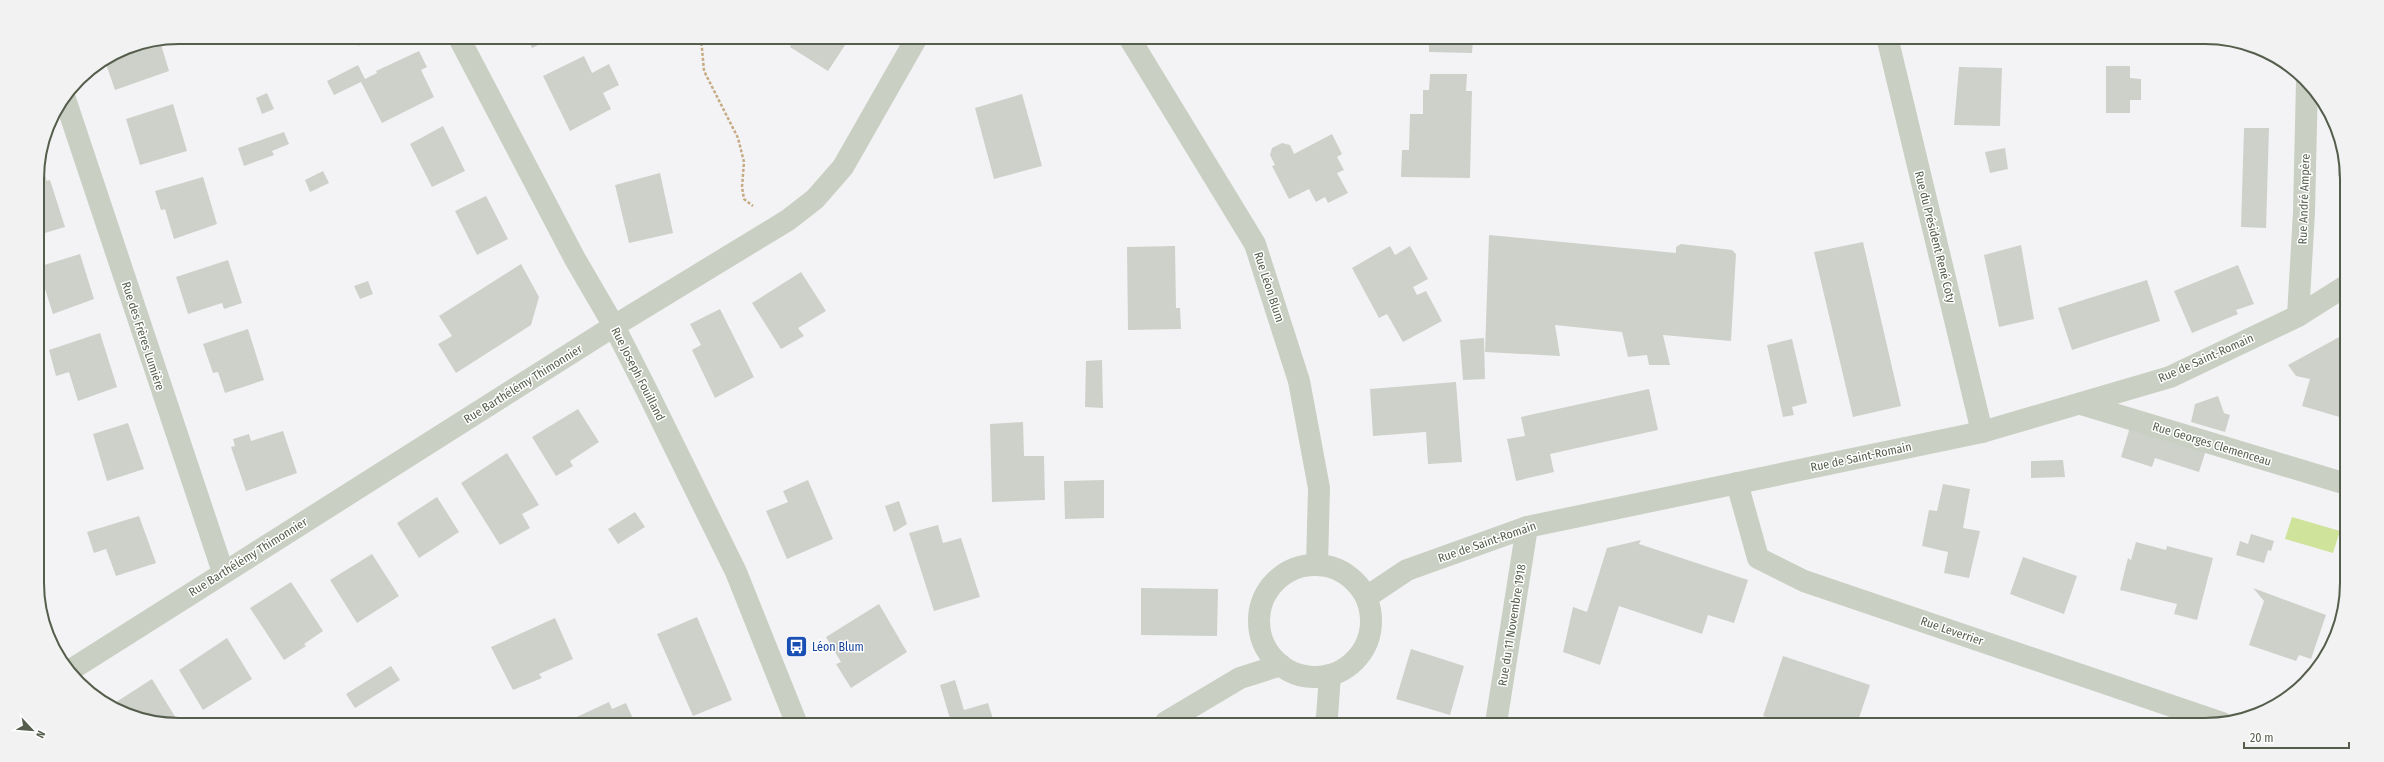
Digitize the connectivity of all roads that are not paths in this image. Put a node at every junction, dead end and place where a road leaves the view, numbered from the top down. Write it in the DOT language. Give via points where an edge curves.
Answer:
graph roads {
  1 [pos="462,44"];
  2 [pos="913,44"];
  3 [pos="1133,44"];
  4 [pos="1889,44"];
  5 [pos="2307,90"];
  6 [pos="67,104"];
  7 [pos="2340,290"];
  8 [pos="2298,316"];
  9 [pos="614,326"];
  10 [pos="2080,404"];
  11 [pos="1982,432"];
  12 [pos="2340,482"];
  13 [pos="1737,483"];
  14 [pos="1527,527"];
  15 [pos="1317,565"];
  16 [pos="223,572"];
  17 [pos="1368,596"];
  18 [pos="1263,642"];
  19 [pos="1280,665"];
  20 [pos="74,668"];
  21 [pos="1330,675"];
  22 [pos="1240,678"];
  23 [pos="794,718"];
  24 [pos="1173,718"];
  25 [pos="1326,718"];
  26 [pos="1497,718"];
  27 [pos="2207,718"];
  1 -- 9 [label="street, Rue Joseph Fouilland" via="575,259"];
  2 -- 9 [label="street, Rue Barthélémy Thimonnier" via="843,167 815,199 776,227"];
  3 -- 15 [label="street, Rue Léon Blum" via="1255,244 1299,381 1319,488"];
  4 -- 11 [label="street, Rue du Président René Coty"];
  5 -- 8 [label="street, Rue André Ampère"];
  6 -- 16 [label="street, Rue des Frères Lumière"];
  7 -- 8 [label="street, Rue de Saint-Romain"];
  8 -- 10 [label="street, Rue de Saint-Romain" via="2170,377"];
  9 -- 16 [label="street, Rue Barthélémy Thimonnier"];
  9 -- 23 [label="street, Rue Joseph Fouilland" via="736,572"];
  10 -- 11 [label="street, Rue de Saint-Romain"];
  10 -- 12 [label="street, Rue Georges Clemenceau"];
  11 -- 13 [label="street, Rue de Saint-Romain"];
  13 -- 14 [label="street, Rue de Saint-Romain"];
  13 -- 27 [label="street, Rue Leverrier" via="1758,558 1776,568 1811,583"];
  14 -- 17 [label="street, Rue de Saint-Romain" via="1407,570"];
  14 -- 26 [label="street, Rue du 11 Novembre 1918"];
  15 -- 17 [label="street" via="1334,568 1349,576"];
  15 -- 18 [label="street" via="1299,567 1270,589 1261,605 1259,624"];
  16 -- 20 [label="street, Rue Barthélémy Thimonnier"];
  17 -- 21 [label="street" via="1371,621 1368,639 1360,655 1347,667"];
  18 -- 19 [label="street"];
  18 -- 22 [label="street"];
  19 -- 21 [label="street" via="1296,674 1313,677"];
  19 -- 22 [label="street"];
  21 -- 25 [label="street"];
  22 -- 24 [label="street"];
}
